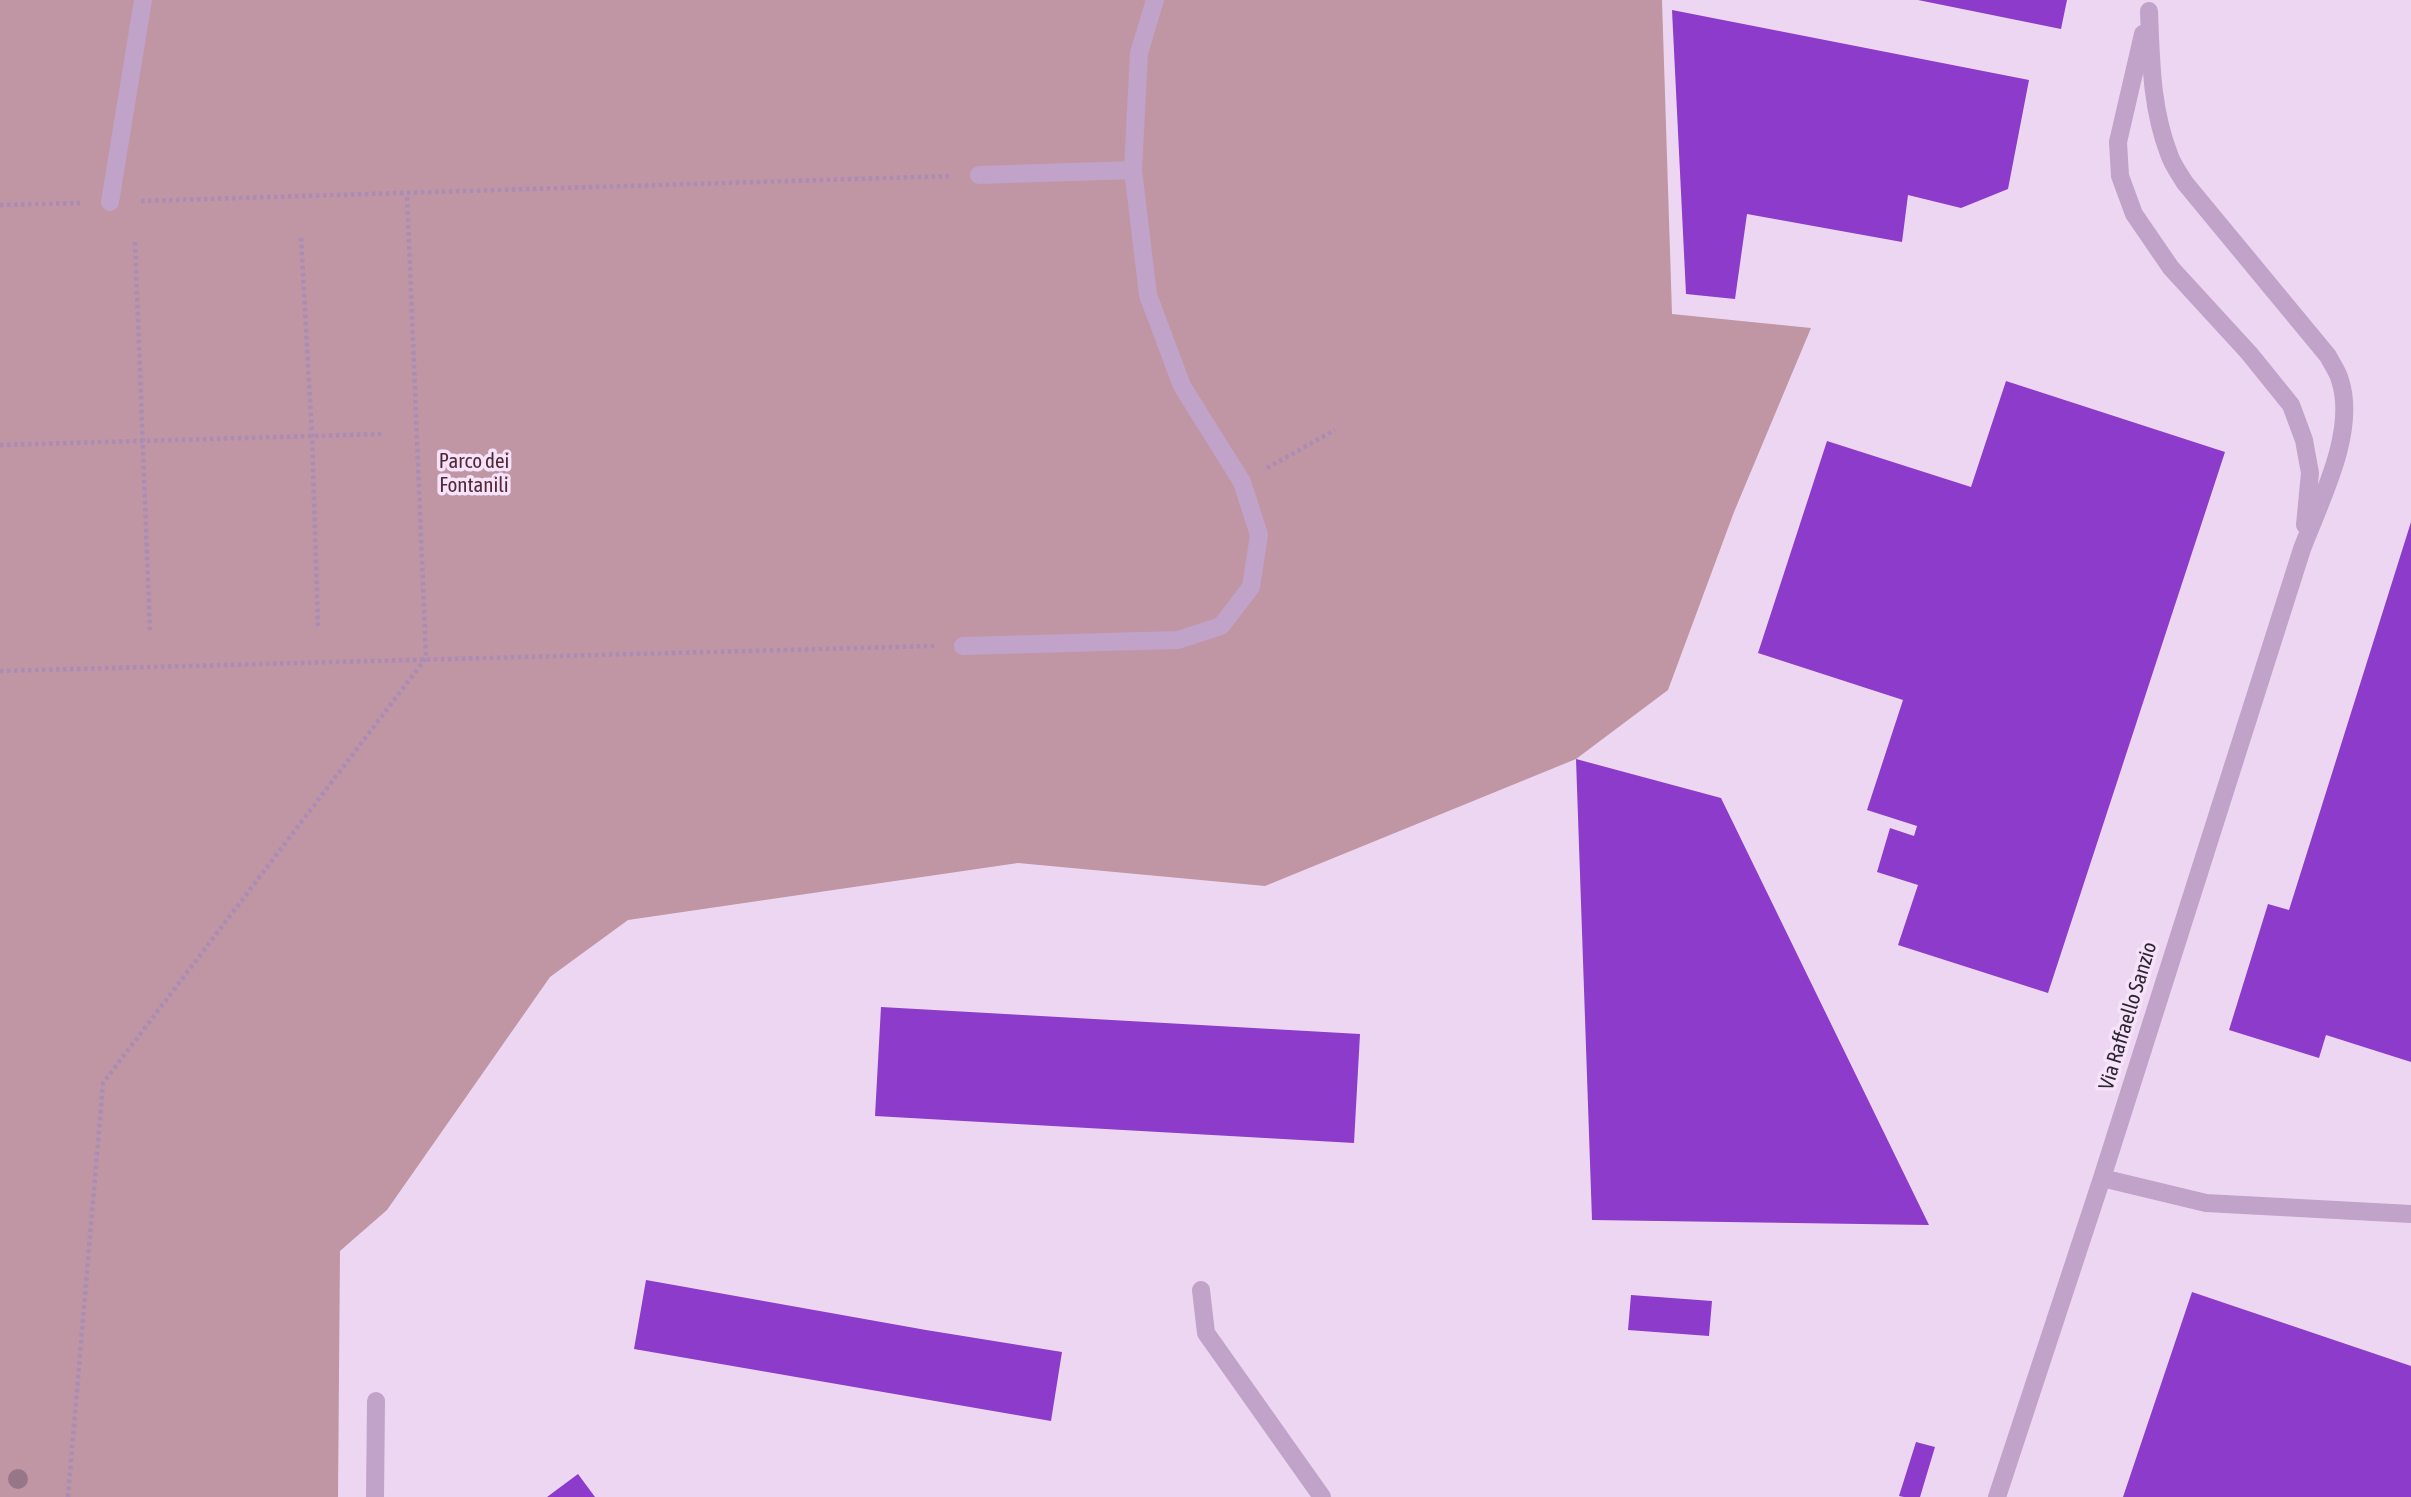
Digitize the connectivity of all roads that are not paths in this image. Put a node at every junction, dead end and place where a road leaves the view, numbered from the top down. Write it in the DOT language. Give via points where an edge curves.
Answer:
graph roads {
  1 [pos="143,0"];
  2 [pos="1155,0"];
  3 [pos="2150,6"];
  4 [pos="1133,170"];
  5 [pos="979,174"];
  6 [pos="110,202"];
  7 [pos="2302,549"];
  8 [pos="962,646"];
  9 [pos="2102,1178"];
  10 [pos="2411,1214"];
  11 [pos="1201,1290"];
  12 [pos="376,1401"];
  13 [pos="374,1497"];
  14 [pos="1322,1497"];
  15 [pos="1997,1497"];
  1 -- 6 [label="street"];
  2 -- 4 [label="street" via="1139,53"];
  3 -- 7 [label="street" via="2118,142 2120,176 2134,214 2171,268 2291,405 2310,473"];
  3 -- 7 [label="street" via="2151,78 2169,155 2185,183 2328,356 2341,381 2345,411 2340,448"];
  4 -- 5 [label="street"];
  4 -- 8 [label="street" via="1148,295 1182,386 1242,482 1259,535 1251,587 1221,626 1178,640"];
  7 -- 9 [label="street, Via Raffaello Sanzio"];
  9 -- 10 [label="street" via="2206,1203"];
  9 -- 15 [label="street, Via Raffaello Sanzio"];
  11 -- 14 [label="street" via="1206,1333"];
  12 -- 13 [label="street"];
}
